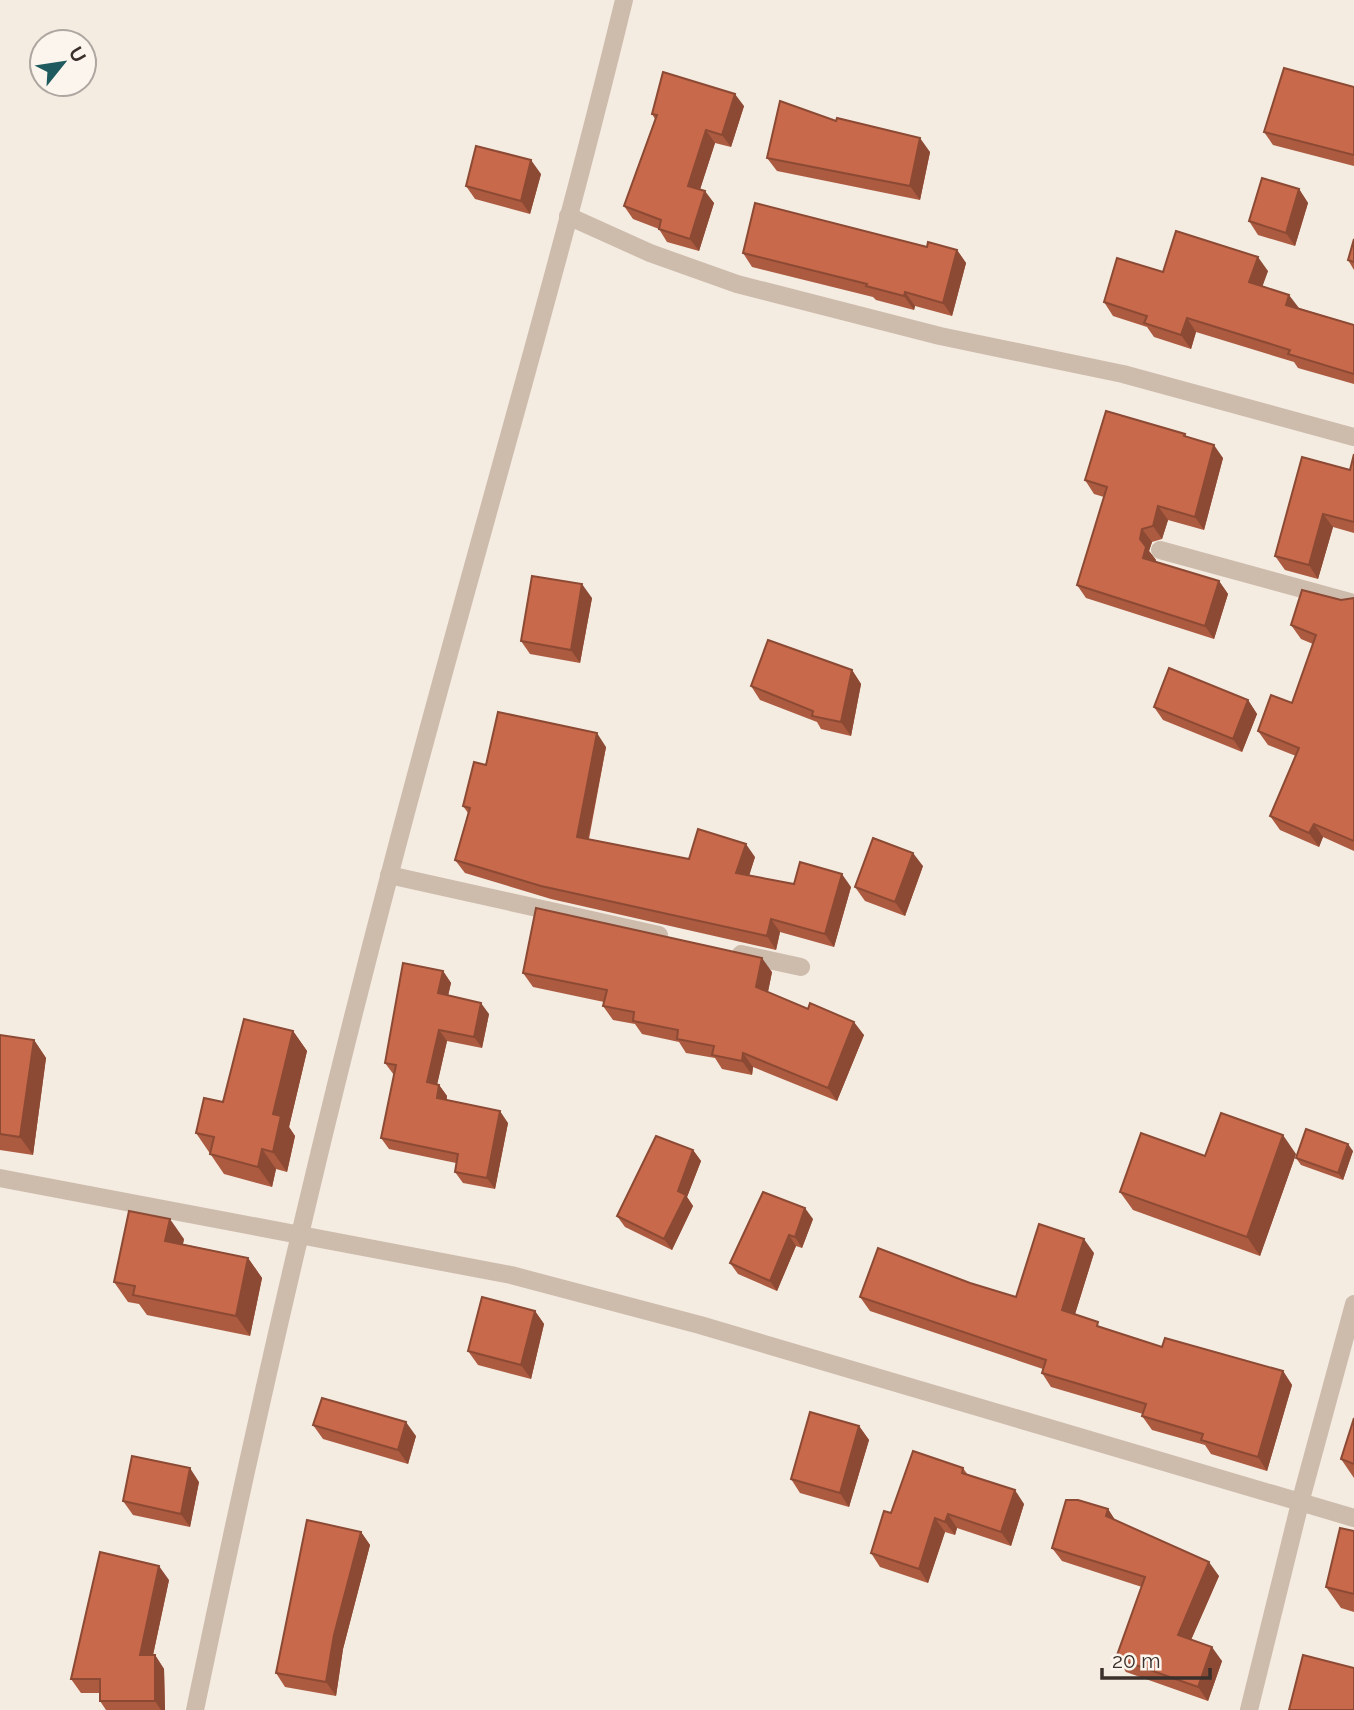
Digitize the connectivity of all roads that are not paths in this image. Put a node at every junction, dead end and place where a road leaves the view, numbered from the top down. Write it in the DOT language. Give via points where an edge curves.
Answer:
graph roads {
  1 [pos="624,0"];
  2 [pos="568,216"];
  3 [pos="1354,437"];
  4 [pos="1160,550"];
  5 [pos="1354,603"];
  6 [pos="389,875"];
  7 [pos="681,940"];
  8 [pos="721,949"];
  9 [pos="801,967"];
  10 [pos="0,1178"];
  11 [pos="301,1235"];
  12 [pos="1354,1304"];
  13 [pos="1300,1503"];
  14 [pos="1354,1518"];
  15 [pos="195,1710"];
  16 [pos="1249,1710"];
  1 -- 2 [label="street"];
  2 -- 3 [label="street" via="650,253 737,284 940,336 1123,374"];
  2 -- 6 [label="street"];
  4 -- 5 [label="street"];
  6 -- 7 [label="street"];
  6 -- 11 [label="street"];
  8 -- 9 [label="street"];
  10 -- 11 [label="street"];
  11 -- 13 [label="street" via="511,1275 686,1321"];
  11 -- 15 [label="street"];
  12 -- 13 [label="street"];
  13 -- 14 [label="street"];
  13 -- 16 [label="street"];
}
